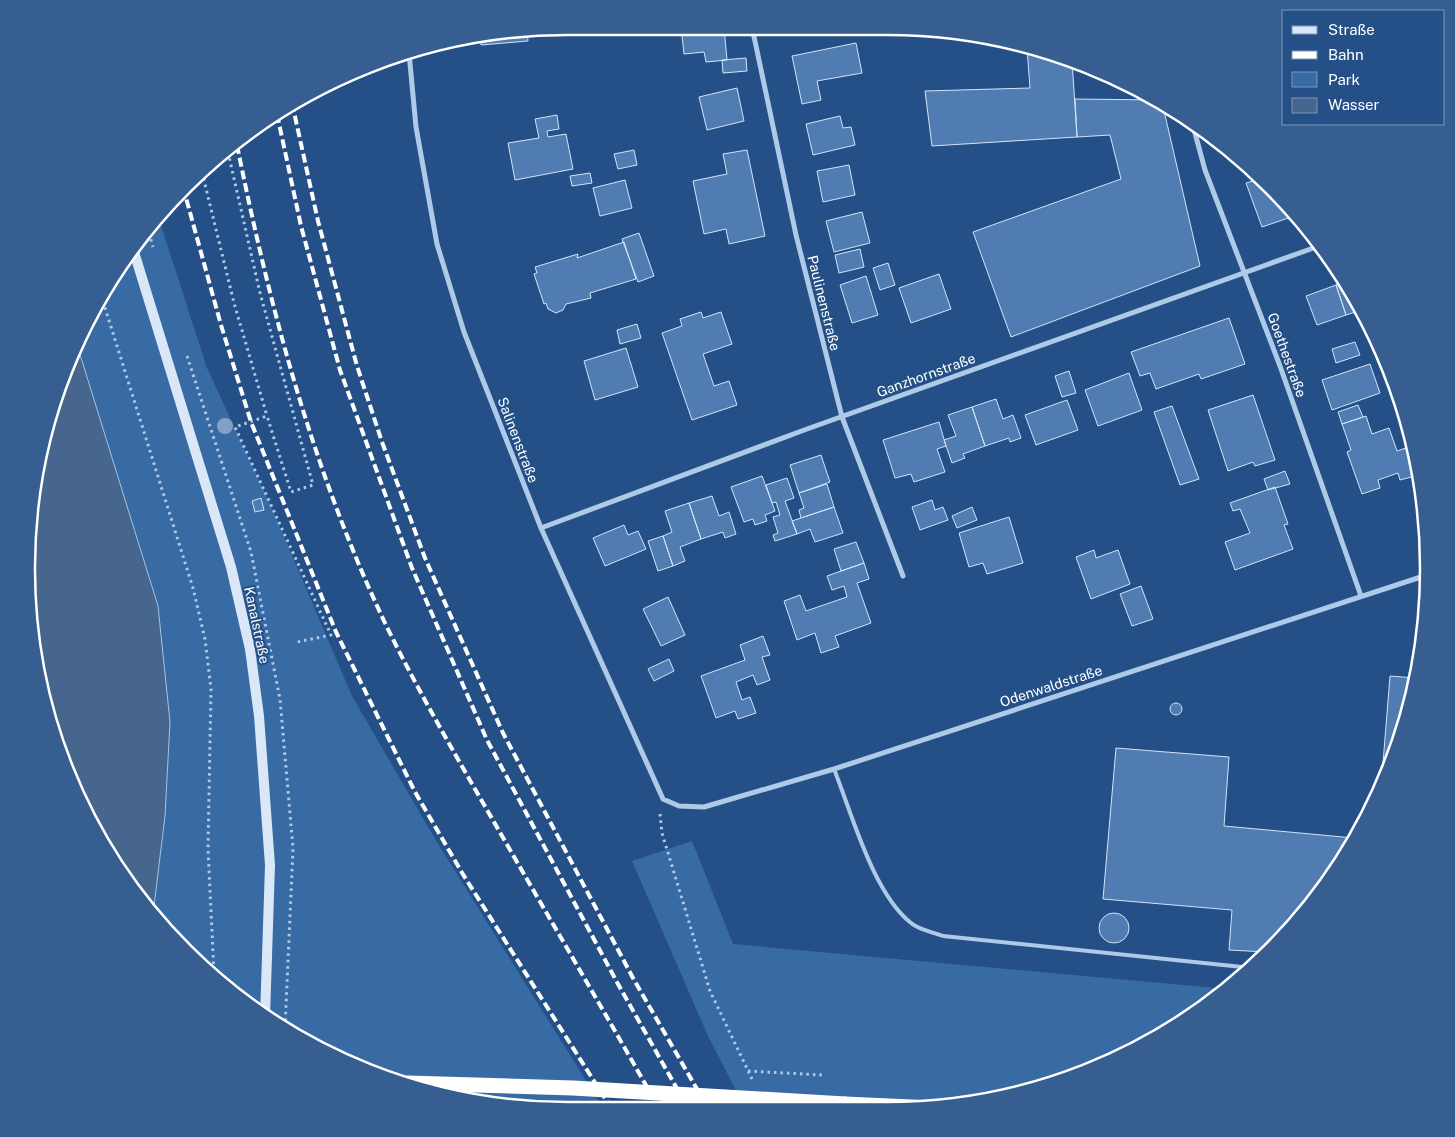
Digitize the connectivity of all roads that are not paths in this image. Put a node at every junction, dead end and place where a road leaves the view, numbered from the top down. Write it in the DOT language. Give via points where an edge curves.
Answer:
graph roads {
  1 [pos="754,35"];
  2 [pos="410,59"];
  3 [pos="1195,134"];
  4 [pos="1313,248"];
  5 [pos="136,257"];
  6 [pos="1244,273"];
  7 [pos="842,417"];
  8 [pos="541,528"];
  9 [pos="903,576"];
  10 [pos="1420,577"];
  11 [pos="1361,596"];
  12 [pos="834,769"];
  13 [pos="679,806"];
  14 [pos="1241,967"];
  15 [pos="265,1007"];
  16 [pos="433,1085"];
  17 [pos="811,1102"];
  1 -- 7 [label="street, Paulinenstraße" via="796,236"];
  2 -- 8 [label="street, Salinenstraße" via="416,127 437,244 464,332"];
  3 -- 6 [label="street, Goethestraße" via="1205,170"];
  4 -- 6 [label="street, Ganzhornstraße"];
  5 -- 15 [label="main road, Kanalstraße" via="231,567 250,649 259,716 270,865"];
  6 -- 7 [label="street, Ganzhornstraße"];
  6 -- 11 [label="street, Goethestraße"];
  7 -- 8 [label="street, Ganzhornstraße"];
  7 -- 9 [label="street, Paulinenstraße"];
  8 -- 13 [label="street, Salinenstraße" via="663,799"];
  10 -- 11 [label="street, Odenwaldstraße"];
  11 -- 12 [label="street, Odenwaldstraße"];
  12 -- 13 [label="street, Odenwaldstraße" via="704,807"];
  12 -- 14 [label="lane" via="874,871 894,907 913,925 944,936"];
  16 -- 17 [label="highway, bridge" via="573,1088"];
}
